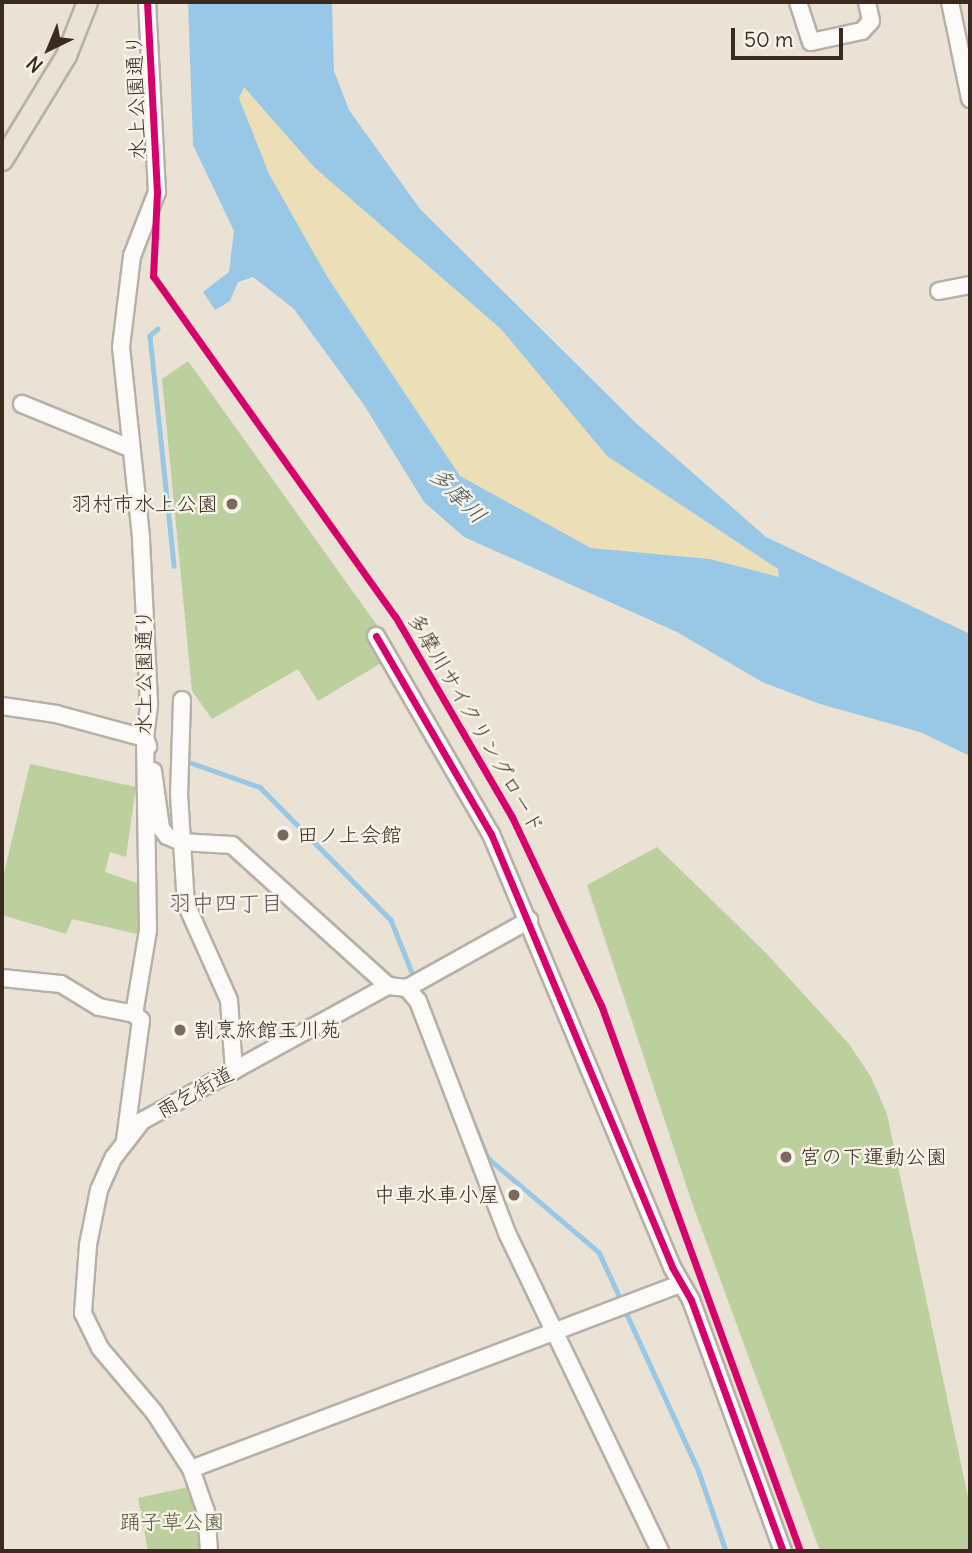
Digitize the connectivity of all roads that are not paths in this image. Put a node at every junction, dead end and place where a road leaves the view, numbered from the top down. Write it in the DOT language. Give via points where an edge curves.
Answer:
graph roads {
  1 [pos="87,2"];
  2 [pos="147,2"];
  3 [pos="798,2"];
  4 [pos="867,2"];
  5 [pos="954,3"];
  6 [pos="970,99"];
  7 [pos="2,160"];
  8 [pos="970,285"];
  9 [pos="939,291"];
  10 [pos="22,404"];
  11 [pos="130,448"];
  12 [pos="376,636"];
  13 [pos="181,700"];
  14 [pos="2,706"];
  15 [pos="145,738"];
  16 [pos="181,842"];
  17 [pos="529,920"];
  18 [pos="2,978"];
  19 [pos="413,982"];
  20 [pos="388,986"];
  21 [pos="134,1014"];
  22 [pos="234,1071"];
  23 [pos="124,1142"];
  24 [pos="680,1284"];
  25 [pos="557,1332"];
  26 [pos="191,1469"];
  27 [pos="209,1551"];
  28 [pos="660,1551"];
  29 [pos="783,1551"];
  1 -- 7 [label="main road" via="66,55"];
  2 -- 11 [label="street, 水上公園通り" via="157,192 132,256 123,314 122,386"];
  3 -- 4 [label="street" via="811,42 862,31 870,21"];
  5 -- 6 [label="street"];
  8 -- 9 [label="street"];
  10 -- 11 [label="street"];
  11 -- 15 [label="street, 水上公園通り" via="142,567 149,703"];
  12 -- 17 [label="street" via="491,834"];
  13 -- 16 [label="street"];
  14 -- 15 [label="street"];
  15 -- 16 [label="street" via="161,828"];
  15 -- 21 [label="street, 水上公園通り" via="148,930"];
  16 -- 20 [label="street" via="232,845"];
  16 -- 22 [label="street" via="186,904 229,1000"];
  17 -- 19 [label="street"];
  17 -- 24 [label="street"];
  18 -- 21 [label="street" via="61,984 99,1007"];
  19 -- 20 [label="street"];
  19 -- 25 [label="street" via="507,1233"];
  20 -- 22 [label="street, 雨乞街道"];
  21 -- 23 [label="street, 雨乞街道" via="141,1020"];
  22 -- 23 [label="street, 雨乞街道" via="142,1121"];
  23 -- 26 [label="street" via="94,1208 83,1313 100,1348 154,1412"];
  24 -- 25 [label="street"];
  24 -- 29 [label="street" via="691,1300"];
  25 -- 26 [label="street"];
  25 -- 28 [label="street"];
  26 -- 27 [label="street" via="206,1512"];
}
